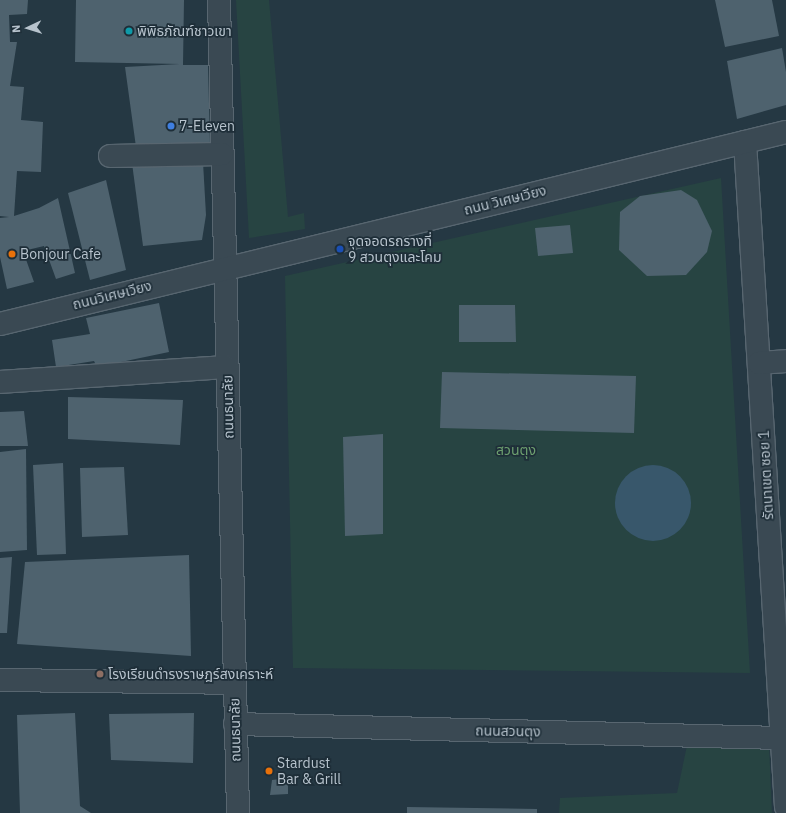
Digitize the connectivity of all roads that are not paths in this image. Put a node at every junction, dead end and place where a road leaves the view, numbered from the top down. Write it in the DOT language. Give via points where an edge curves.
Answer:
graph roads {
  1 [pos="219,0"];
  2 [pos="786,132"];
  3 [pos="745,142"];
  4 [pos="222,154"];
  5 [pos="110,156"];
  6 [pos="225,267"];
  7 [pos="0,324"];
  8 [pos="786,361"];
  9 [pos="759,362"];
  10 [pos="227,367"];
  11 [pos="0,382"];
  12 [pos="0,680"];
  13 [pos="234,683"];
  14 [pos="235,724"];
  15 [pos="782,738"];
  16 [pos="786,807"];
  17 [pos="238,813"];
  1 -- 4 [label="street, ถนนธนาลัย"];
  2 -- 3 [label="street, ถนน วิเศษเวียง"];
  3 -- 6 [label="street, ถนน วิเศษเวียง"];
  3 -- 9 [label="street, รัตนาเขต ซอย 1"];
  4 -- 5 [label="street"];
  4 -- 6 [label="street, ถนนธนาลัย"];
  6 -- 7 [label="street, ถนนวิเศษเวียง"];
  6 -- 10 [label="street, ถนนธนาลัย"];
  8 -- 9 [label="street"];
  9 -- 15 [label="street, รัตนาเขต ซอย 1"];
  10 -- 11 [label="street"];
  10 -- 13 [label="street, ถนนธนาลัย"];
  12 -- 13 [label="street"];
  13 -- 14 [label="street, ถนนธนาลัย"];
  14 -- 15 [label="street, ถนนสวนตุง"];
  14 -- 17 [label="street, ถนนธนาลัย"];
  15 -- 16 [label="street, รัตนาเขต ซอย 1"];
}
